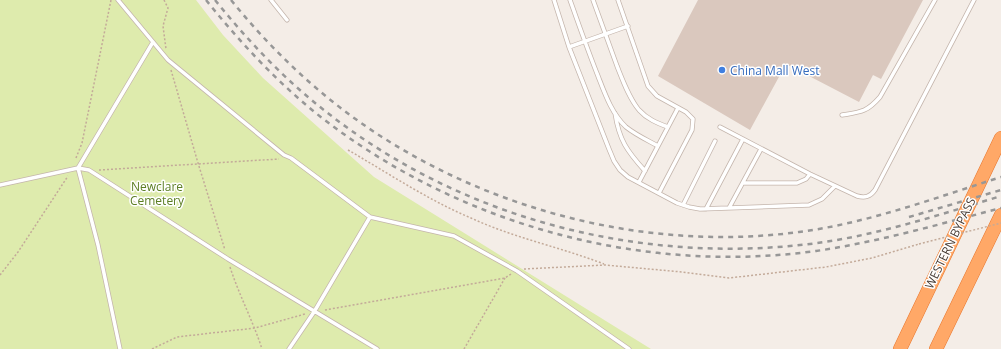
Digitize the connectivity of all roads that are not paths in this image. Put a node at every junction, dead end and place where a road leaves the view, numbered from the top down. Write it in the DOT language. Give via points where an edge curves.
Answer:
graph roads {
  1 [pos="118,0"];
  2 [pos="271,0"];
  3 [pos="554,0"];
  4 [pos="570,0"];
  5 [pos="593,0"];
  6 [pos="618,0"];
  7 [pos="936,0"];
  8 [pos="974,0"];
  9 [pos="286,20"];
  10 [pos="628,26"];
  11 [pos="605,34"];
  12 [pos="153,42"];
  13 [pos="584,42"];
  14 [pos="569,47"];
  15 [pos="678,108"];
  16 [pos="614,113"];
  17 [pos="842,115"];
  18 [pos="668,127"];
  19 [pos="720,127"];
  20 [pos="1001,138"];
  21 [pos="743,139"];
  22 [pos="715,141"];
  23 [pos="658,146"];
  24 [pos="760,149"];
  25 [pos="78,168"];
  26 [pos="645,171"];
  27 [pos="810,174"];
  28 [pos="639,182"];
  29 [pos="743,183"];
  30 [pos="0,185"];
  31 [pos="835,186"];
  32 [pos="658,193"];
  33 [pos="683,205"];
  34 [pos="729,208"];
  35 [pos="706,209"];
  36 [pos="1001,215"];
  37 [pos="370,216"];
  38 [pos="314,312"];
  39 [pos="120,349"];
  40 [pos="289,349"];
  41 [pos="377,349"];
  42 [pos="629,349"];
  43 [pos="900,349"];
  44 [pos="936,349"];
  1 -- 12 [label="lane"];
  2 -- 9 [label="lane"];
  3 -- 14 [label="lane"];
  4 -- 13 [label="lane"];
  5 -- 11 [label="lane"];
  6 -- 10 [label="lane"];
  7 -- 17 [label="lane" via="880,97 862,112"];
  8 -- 31 [label="lane" via="872,194 865,197 857,196"];
  10 -- 11 [label="lane"];
  10 -- 15 [label="lane" via="648,86 657,96"];
  11 -- 13 [label="lane"];
  11 -- 18 [label="lane" via="638,109 656,123"];
  12 -- 25 [label="lane"];
  12 -- 37 [label="lane" via="168,60 284,155"];
  13 -- 14 [label="lane"];
  13 -- 16 [label="lane"];
  14 -- 28 [label="lane" via="614,161 620,170"];
  15 -- 18 [label="lane"];
  15 -- 32 [label="lane" via="693,119 692,130"];
  16 -- 23 [label="lane" via="638,136"];
  16 -- 26 [label="lane" via="623,144"];
  18 -- 23 [label="lane"];
  19 -- 21 [label="lane"];
  20 -- 43 [label="highway, WESTERN BYPASS"];
  21 -- 24 [label="lane"];
  21 -- 35 [label="lane"];
  22 -- 33 [label="lane"];
  23 -- 26 [label="lane"];
  24 -- 27 [label="lane"];
  24 -- 29 [label="lane"];
  25 -- 30 [label="lane"];
  25 -- 38 [label="lane" via="90,170 228,260"];
  25 -- 39 [label="lane" via="98,245"];
  26 -- 28 [label="lane"];
  27 -- 29 [label="lane" via="806,179 796,183"];
  27 -- 31 [label="lane"];
  28 -- 32 [label="lane"];
  29 -- 34 [label="lane"];
  31 -- 34 [label="lane" via="822,199 809,205"];
  32 -- 33 [label="lane"];
  33 -- 35 [label="lane"];
  34 -- 35 [label="lane"];
  36 -- 44 [label="highway"];
  37 -- 38 [label="lane"];
  37 -- 42 [label="lane" via="454,236 516,271"];
  38 -- 40 [label="lane"];
  38 -- 41 [label="lane"];
}
